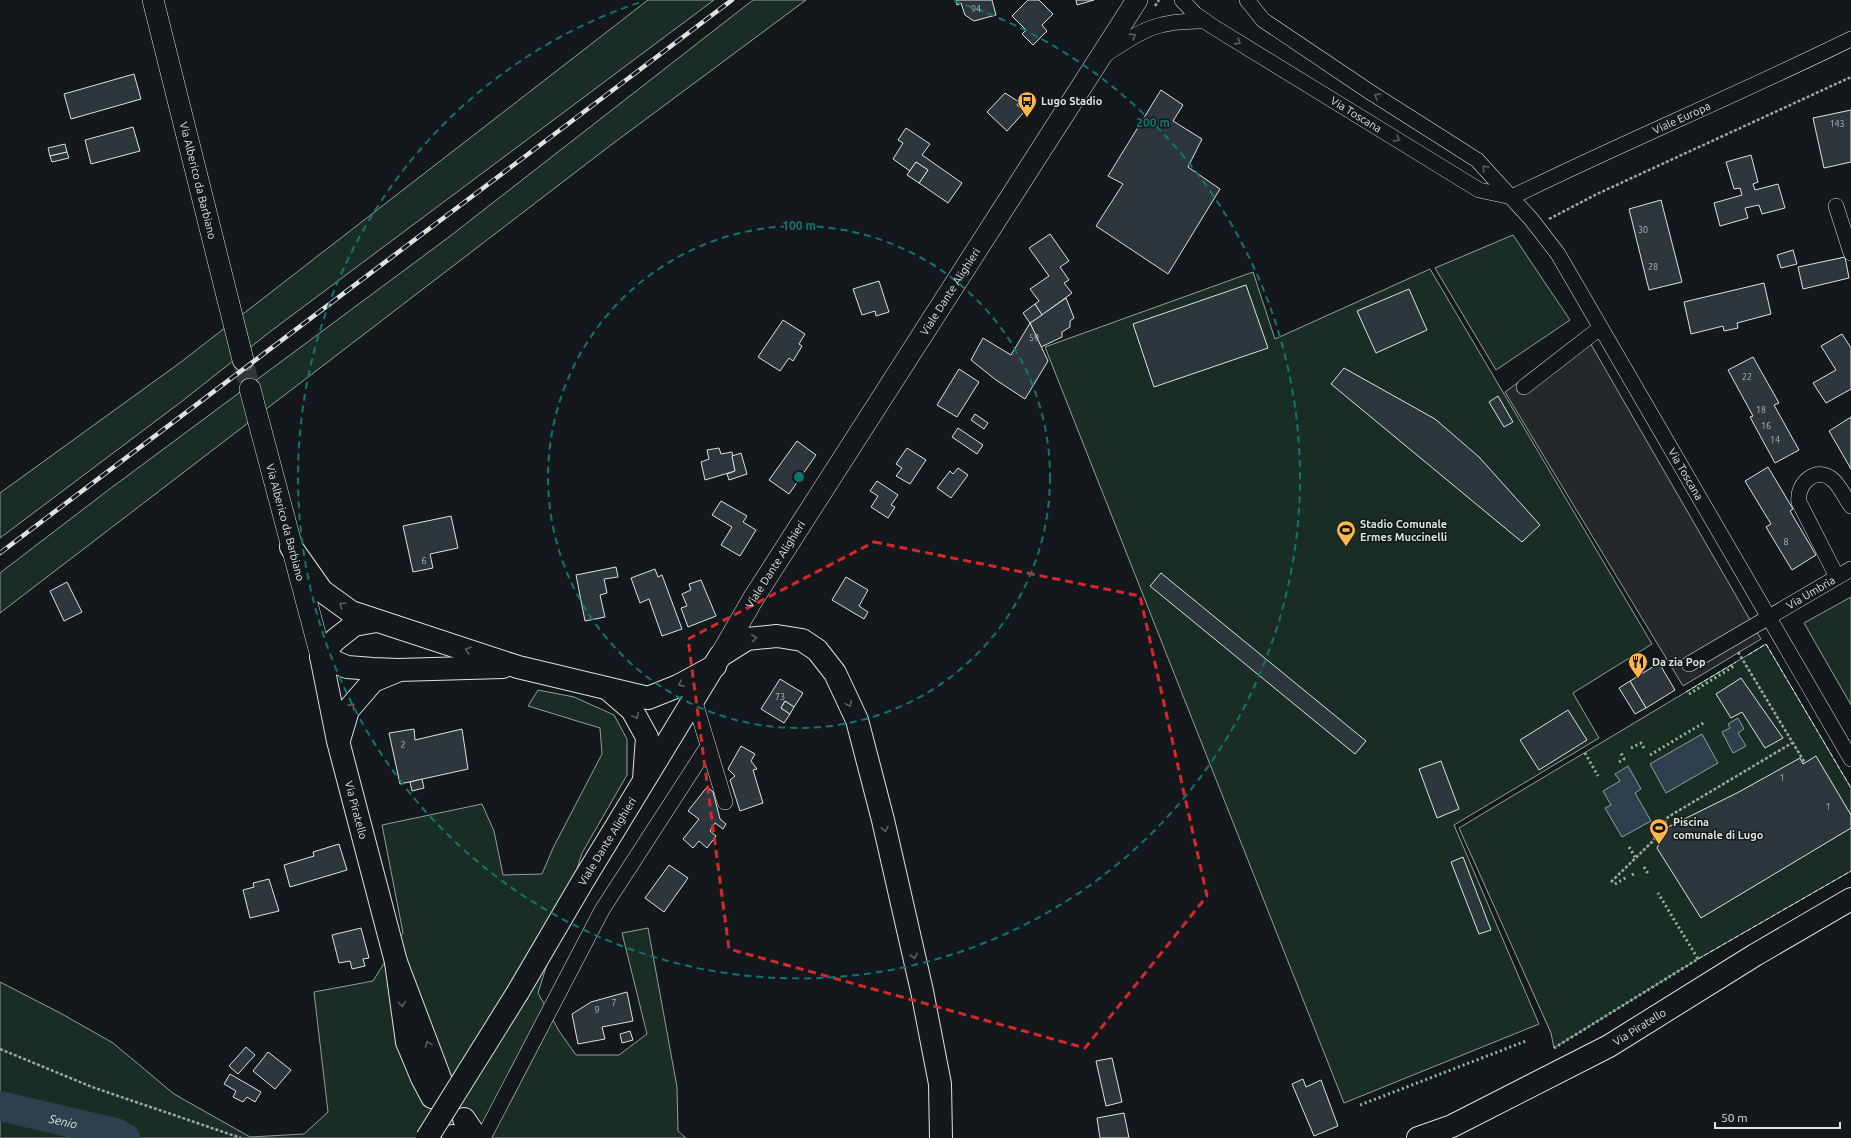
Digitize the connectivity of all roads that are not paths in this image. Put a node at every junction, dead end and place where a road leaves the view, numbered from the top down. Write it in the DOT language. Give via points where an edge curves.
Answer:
graph roads {
  1 [pos="153,0"];
  2 [pos="1137,0"];
  3 [pos="1182,0"];
  4 [pos="1247,0"];
  5 [pos="1205,21"];
  6 [pos="1851,39"];
  7 [pos="1101,57"];
  8 [pos="1512,196"];
  9 [pos="1836,206"];
  10 [pos="1851,253"];
  11 [pos="1600,328"];
  12 [pos="243,360"];
  13 [pos="1524,386"];
  14 [pos="250,389"];
  15 [pos="1851,506"];
  16 [pos="291,547"];
  17 [pos="1851,569"];
  18 [pos="1837,577"];
  19 [pos="1769,617"];
  20 [pos="377,621"];
  21 [pos="321,656"];
  22 [pos="718,661"];
  23 [pos="1690,664"];
  24 [pos="518,667"];
  25 [pos="398,670"];
  26 [pos="608,689"];
  27 [pos="694,699"];
  28 [pos="338,742"];
  29 [pos="708,746"];
  30 [pos="1851,759"];
  31 [pos="644,782"];
  32 [pos="725,802"];
  33 [pos="1851,899"];
  34 [pos="437,1089"];
  35 [pos="457,1131"];
  36 [pos="939,1133"];
  37 [pos="427,1138"];
  38 [pos="477,1138"];
  39 [pos="483,1138"];
  40 [pos="1418,1138"];
  1 -- 12 [label="street, Via Alberico da Barbiano"];
  2 -- 7 [label="street, Viale Dante Alighieri"];
  3 -- 5 [label="street, Via Toscana" via="1194,14"];
  8 -- 4 [label="street, Via Toscana, one-way" via="1477,160 1264,20"];
  7 -- 5 [label="street, Via Toscana, one-way" via="1138,32 1182,20"];
  5 -- 8 [label="street, Via Toscana, one-way" via="1479,190"];
  6 -- 8 [label="street, Viale Europa" via="1759,84"];
  7 -- 22 [label="street, Viale Dante Alighieri" via="753,599"];
  8 -- 11 [label="street, Via Toscana" via="1558,254"];
  9 -- 10 [label="street"];
  11 -- 13 [label="street"];
  11 -- 19 [label="street, Via Toscana"];
  14 -- 16 [label="street, Via Alberico da Barbiano"];
  15 -- 18 [label="street" via="1828,476 1808,478 1799,488 1799,502"];
  20 -- 16 [label="main road, one-way" via="351,612 322,591"];
  16 -- 21 [label="street, Via Alberico da Barbiano"];
  17 -- 18 [label="street, Via Umbria"];
  18 -- 19 [label="street, Via Umbria"];
  19 -- 23 [label="street, Via Umbria"];
  19 -- 30 [label="street, Via Toscana"];
  20 -- 21 [label="main road" via="354,625 335,640"];
  24 -- 20 [label="main road, one-way"];
  21 -- 25 [label="main road" via="347,667"];
  21 -- 28 [label="main road, Via Piratello"];
  22 -- 26 [label="main road, one-way" via="678,686 648,698"];
  22 -- 27 [label="main road, Viale Dante Alighieri"];
  22 -- 36 [label="main road, one-way" via="747,638 777,636 802,640 817,650 835,673 856,720 883,820 922,991 940,1084"];
  24 -- 25 [label="main road"];
  24 -- 26 [label="main road"];
  28 -- 25 [label="main road, one-way" via="348,710 373,681"];
  26 -- 31 [label="main road, one-way" via="632,710 647,737"];
  27 -- 29 [label="street"];
  27 -- 31 [label="main road, Viale Dante Alighieri"];
  28 -- 34 [label="main road, Via Piratello" via="396,962"];
  29 -- 32 [label="street"];
  29 -- 39 [label="street" via="602,910"];
  31 -- 37 [label="main road, Viale Dante Alighieri, bridge"];
  33 -- 40 [label="main road, Via Piratello" via="1609,1046 1452,1126"];
  35 -- 38 [label="main road"];
}
